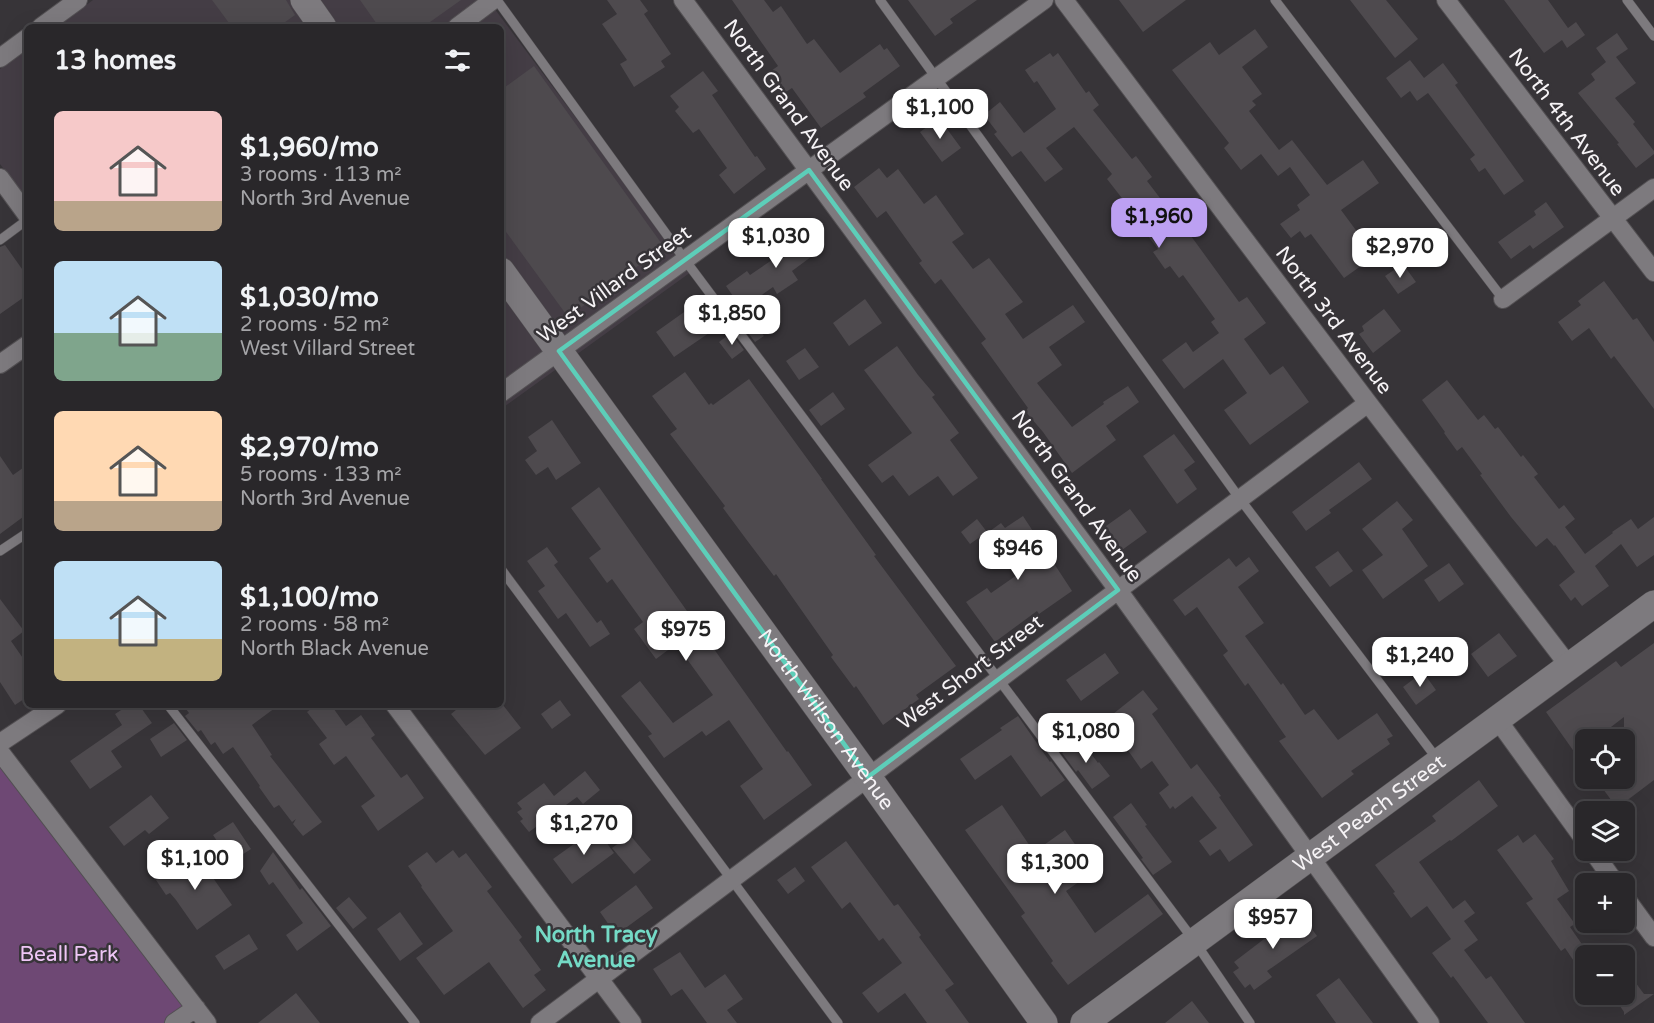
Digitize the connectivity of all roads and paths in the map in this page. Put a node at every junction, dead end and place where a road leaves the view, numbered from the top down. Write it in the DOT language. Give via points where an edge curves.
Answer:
graph roads {
  1 [pos="78,0"];
  2 [pos="304,0"];
  3 [pos="495,0"];
  4 [pos="683,0"];
  5 [pos="880,0"];
  6 [pos="1044,0"];
  7 [pos="1064,0"];
  8 [pos="1275,0"];
  9 [pos="1446,0"];
  10 [pos="1627,0"];
  11 [pos="45,24"];
  12 [pos="321,24"];
  13 [pos="461,24"];
  14 [pos="1654,36"];
  15 [pos="24,40"];
  16 [pos="0,58"];
  17 [pos="937,78"];
  18 [pos="809,170"];
  19 [pos="0,178"];
  20 [pos="1654,188"];
  21 [pos="24,211"];
  22 [pos="1613,219"];
  23 [pos="24,222"];
  24 [pos="0,240"];
  25 [pos="685,260"];
  26 [pos="1654,272"];
  27 [pos="504,275"];
  28 [pos="1503,298"];
  29 [pos="24,347"];
  30 [pos="559,351"];
  31 [pos="0,364"];
  32 [pos="504,391"];
  33 [pos="1368,404"];
  34 [pos="1240,499"];
  35 [pos="24,534"];
  36 [pos="0,551"];
  37 [pos="504,573"];
  38 [pos="1118,590"];
  39 [pos="1654,604"];
  40 [pos="1569,666"];
  41 [pos="999,679"];
  42 [pos="52,708"];
  43 [pos="170,708"];
  44 [pos="397,708"];
  45 [pos="1497,719"];
  46 [pos="0,743"];
  47 [pos="0,752"];
  48 [pos="1439,762"];
  49 [pos="868,777"];
  50 [pos="1575,827"];
  51 [pos="1311,856"];
  52 [pos="731,879"];
  53 [pos="1635,911"];
  54 [pos="1654,937"];
  55 [pos="1195,942"];
  56 [pos="599,977"];
  57 [pos="196,1008"];
  58 [pos="174,1023"];
  59 [pos="207,1023"];
  60 [pos="415,1023"];
  61 [pos="540,1023"];
  62 [pos="632,1023"];
  63 [pos="838,1023"];
  64 [pos="1044,1023"];
  65 [pos="1084,1023"];
  66 [pos="1250,1023"];
  67 [pos="1430,1023"];
  1 -- 11 [label="street"];
  2 -- 12 [label="street"];
  3 -- 13 [label="street"];
  3 -- 25 [label="lane"];
  4 -- 18 [label="street, North Grand Avenue"];
  5 -- 17 [label="lane"];
  6 -- 17 [label="street, West Villard Street"];
  7 -- 33 [label="street, North 3rd Avenue"];
  8 -- 28 [label="lane"];
  9 -- 22 [label="street, North 4th Avenue"];
  10 -- 14 [label="lane"];
  15 -- 16 [label="street"];
  17 -- 18 [label="street, West Villard Street"];
  17 -- 34 [label="lane"];
  18 -- 25 [label="street, West Villard Street"];
  18 -- 38 [label="street, North Grand Avenue"];
  19 -- 21 [label="street"];
  20 -- 22 [label="street"];
  22 -- 26 [label="street, North 4th Avenue"];
  22 -- 28 [label="street"];
  23 -- 24 [label="lane"];
  25 -- 30 [label="street, West Villard Street"];
  25 -- 41 [label="lane"];
  27 -- 30 [label="street, North Willson Avenue"];
  29 -- 31 [label="street"];
  30 -- 32 [label="street, West Villard Street"];
  30 -- 49 [label="street, North Willson Avenue"];
  33 -- 34 [label="street, West Short Street"];
  33 -- 40 [label="street, North 3rd Avenue"];
  34 -- 38 [label="street, West Short Street"];
  34 -- 48 [label="lane"];
  35 -- 36 [label="lane"];
  37 -- 52 [label="lane"];
  38 -- 41 [label="street, West Short Street"];
  38 -- 51 [label="street, North Grand Avenue"];
  39 -- 40 [label="street, West Peach Street"];
  40 -- 45 [label="street, West Peach Street"];
  41 -- 49 [label="street, West Short Street"];
  41 -- 55 [label="lane"];
  42 -- 46 [label="street"];
  43 -- 60 [label="lane"];
  44 -- 56 [label="street"];
  45 -- 48 [label="street, West Peach Street"];
  45 -- 50 [label="street"];
  47 -- 57 [label="street"];
  48 -- 51 [label="street, West Peach Street"];
  49 -- 52 [label="street, West Short Street"];
  49 -- 64 [label="street, North Willson Avenue"];
  51 -- 55 [label="street, West Peach Street"];
  51 -- 67 [label="street, North Grand Avenue"];
  52 -- 56 [label="street, West Short Street"];
  52 -- 63 [label="lane"];
  53 -- 54 [label="street"];
  55 -- 65 [label="street, West Peach Street"];
  55 -- 66 [label="lane"];
  56 -- 61 [label="street, West Short Street"];
  56 -- 62 [label="street"];
  57 -- 58 [label="street"];
  57 -- 59 [label="street"];
}
